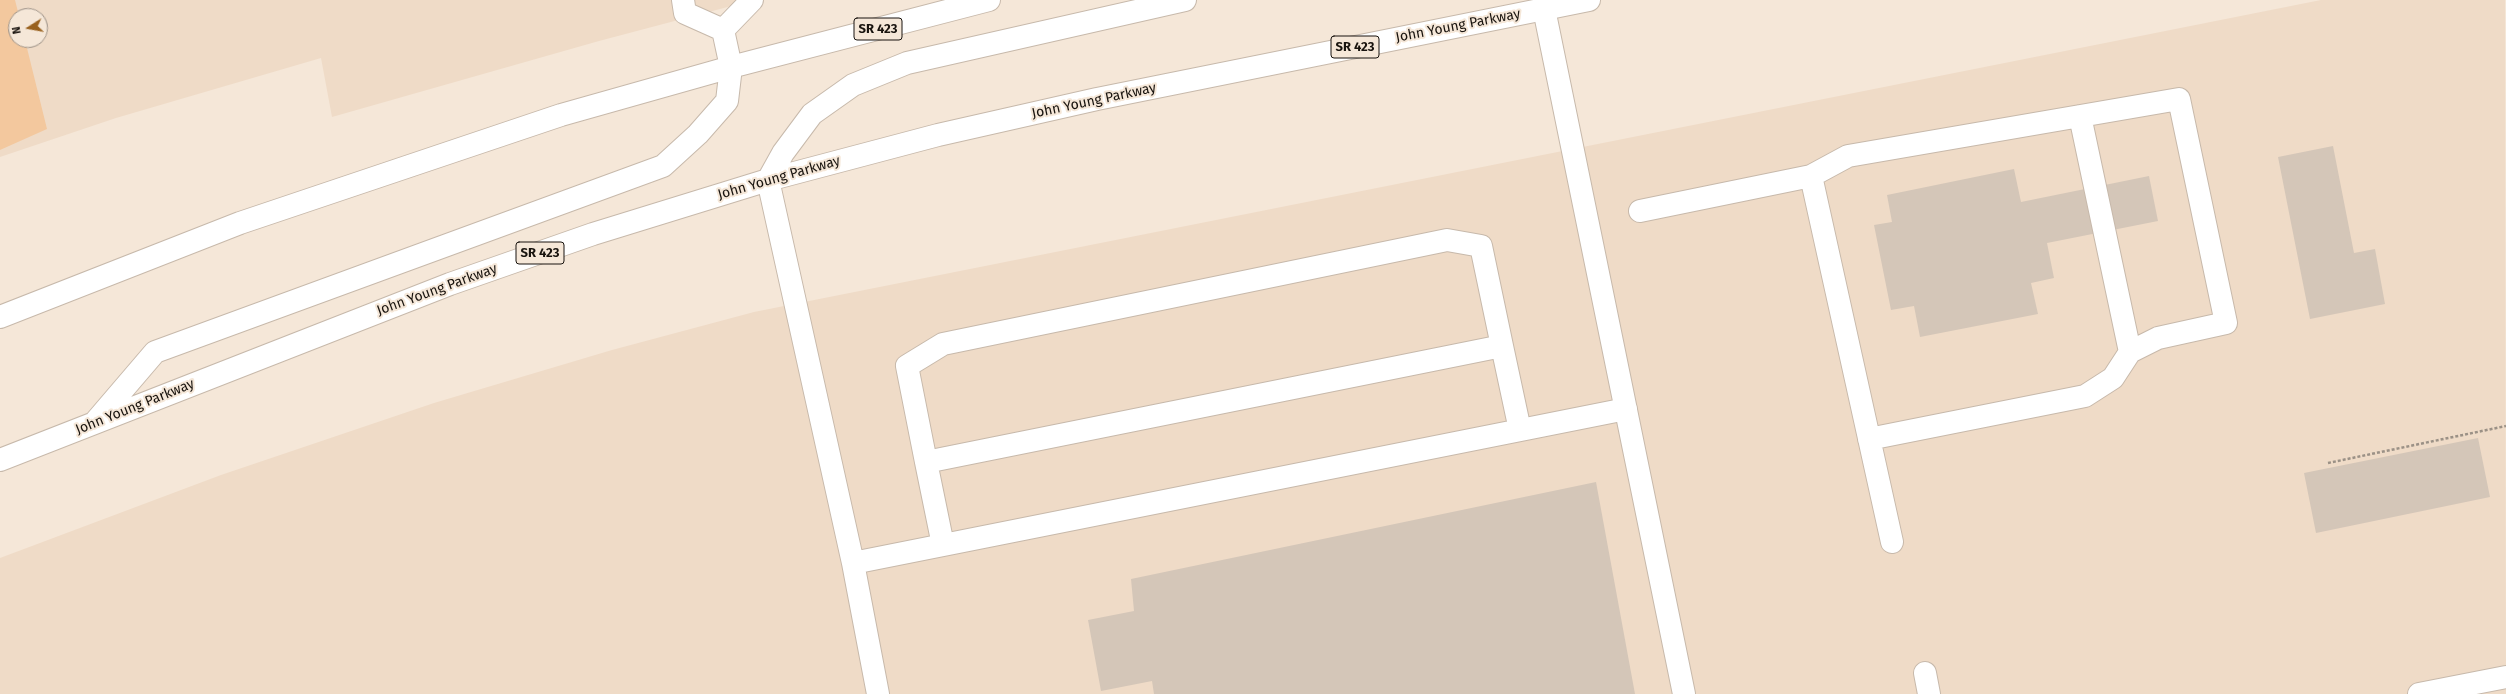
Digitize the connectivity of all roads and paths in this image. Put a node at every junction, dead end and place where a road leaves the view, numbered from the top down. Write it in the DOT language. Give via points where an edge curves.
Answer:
graph roads {
  1 [pos="683,0"];
  2 [pos="752,0"];
  3 [pos="989,0"];
  4 [pos="1185,0"];
  5 [pos="1589,0"];
  6 [pos="1544,9"];
  7 [pos="723,30"];
  8 [pos="731,66"];
  9 [pos="2080,116"];
  10 [pos="1811,176"];
  11 [pos="768,180"];
  12 [pos="1640,211"];
  13 [pos="0,317"];
  14 [pos="1502,346"];
  15 [pos="2130,352"];
  16 [pos="1626,409"];
  17 [pos="94,423"];
  18 [pos="2506,426"];
  19 [pos="1520,430"];
  20 [pos="1869,439"];
  21 [pos="0,460"];
  22 [pos="926,462"];
  23 [pos="2328,462"];
  24 [pos="1892,542"];
  25 [pos="943,545"];
  26 [pos="853,563"];
  27 [pos="2506,677"];
  28 [pos="878,694"];
  29 [pos="1684,694"];
  30 [pos="2419,694"];
  1 -- 7 [label="main road" via="685,13"];
  2 -- 7 [label="main road"];
  3 -- 8 [label="main road, SR 423"];
  4 -- 11 [label="main road" via="907,63 853,85 812,114 783,153"];
  5 -- 6 [label="main road, John Young Parkway / SR 423"];
  6 -- 11 [label="main road, John Young Parkway / SR 423" via="1097,99 938,135"];
  6 -- 16 [label="main road"];
  7 -- 8 [label="main road"];
  8 -- 13 [label="main road, SR 423" via="562,115 240,223"];
  8 -- 17 [label="main road" via="727,101 698,134 663,166 155,352"];
  9 -- 10 [label="main road" via="1848,156"];
  9 -- 15 [label="main road"];
  9 -- 15 [label="main road" via="2179,99 2226,323 2158,338"];
  10 -- 12 [label="main road"];
  10 -- 20 [label="main road"];
  11 -- 17 [label="main road, John Young Parkway / SR 423" via="593,234 450,284"];
  11 -- 26 [label="main road"];
  14 -- 19 [label="main road"];
  14 -- 22 [label="main road"];
  14 -- 22 [label="main road" via="1480,246 1447,240 943,344 906,366"];
  15 -- 20 [label="main road" via="2113,378 2085,396"];
  16 -- 19 [label="main road"];
  16 -- 29 [label="main road"];
  17 -- 21 [label="main road, John Young Parkway / SR 423"];
  18 -- 23 [label="path"];
  19 -- 25 [label="main road"];
  20 -- 24 [label="main road"];
  22 -- 25 [label="main road"];
  25 -- 26 [label="main road"];
  26 -- 28 [label="main road"];
  27 -- 30 [label="main road"];
}
